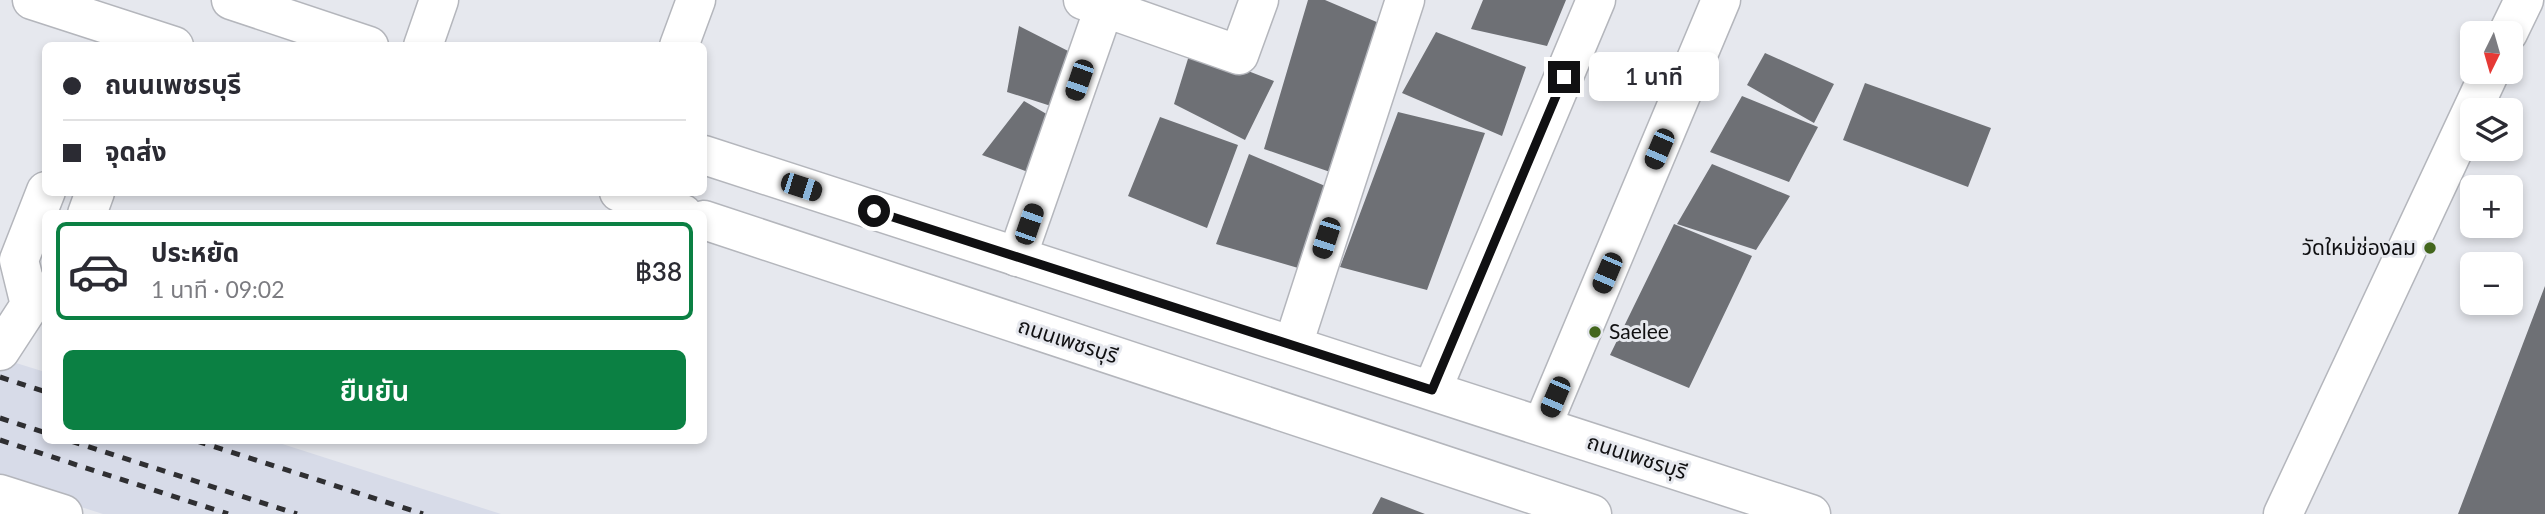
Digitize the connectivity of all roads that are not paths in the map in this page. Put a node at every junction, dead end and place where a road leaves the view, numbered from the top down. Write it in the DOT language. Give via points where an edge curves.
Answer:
graph roads {
  1 [pos="32,0"];
  2 [pos="232,0"];
  3 [pos="439,0"];
  4 [pos="696,0"];
  5 [pos="1259,0"];
  6 [pos="1405,0"];
  7 [pos="1596,0"];
  8 [pos="1721,0"];
  9 [pos="2524,0"];
  10 [pos="1094,4"];
  11 [pos="2514,21"];
  12 [pos="105,35"];
  13 [pos="153,42"];
  14 [pos="357,42"];
  15 [pos="425,42"];
  16 [pos="680,42"];
  17 [pos="2484,84"];
  18 [pos="707,156"];
  19 [pos="44,196"];
  20 [pos="630,196"];
  21 [pos="671,210"];
  22 [pos="707,221"];
  23 [pos="1017,257"];
  24 [pos="25,297"];
  25 [pos="1293,345"];
  26 [pos="0,352"];
  27 [pos="1432,390"];
  28 [pos="1542,426"];
  29 [pos="0,494"];
  30 [pos="63,514"];
  31 [pos="1592,514"];
  32 [pos="1811,514"];
  33 [pos="2283,514"];
  1 -- 12 [label="main road"];
  2 -- 14 [label="main road"];
  3 -- 15 [label="main road"];
  4 -- 16 [label="main road"];
  5 -- 10 [label="main road" via="1238,55"];
  6 -- 25 [label="main road"];
  7 -- 27 [label="main road"];
  8 -- 28 [label="main road"];
  9 -- 11 [label="main road"];
  10 -- 23 [label="main road"];
  12 -- 13 [label="main road"];
  17 -- 33 [label="main road"];
  18 -- 23 [label="main road, ถนนเพชรบุรี"];
  19 -- 24 [label="main road" via="19,260"];
  20 -- 21 [label="main road"];
  22 -- 31 [label="main road, ถนนเพชรบุรี"];
  23 -- 25 [label="main road, ถนนเพชรบุรี"];
  24 -- 26 [label="main road"];
  25 -- 27 [label="main road, ถนนเพชรบุรี"];
  27 -- 28 [label="main road, ถนนเพชรบุรี"];
  28 -- 32 [label="main road, ถนนเพชรบุรี"];
  29 -- 30 [label="main road"];
}
